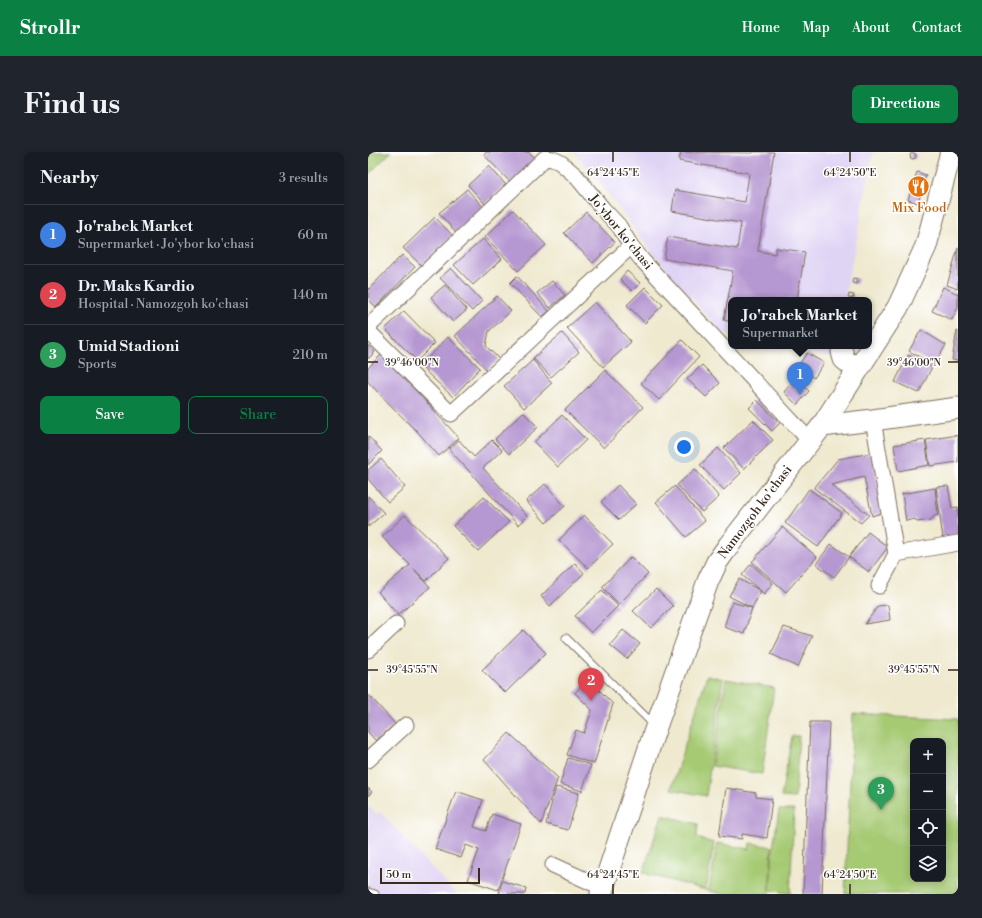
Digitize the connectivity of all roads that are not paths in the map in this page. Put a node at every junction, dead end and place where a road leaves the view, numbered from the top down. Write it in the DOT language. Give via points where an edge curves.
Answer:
graph roads {
  1 [pos="952,152"];
  2 [pos="631,246"];
  3 [pos="368,327"];
  4 [pos="368,330"];
  5 [pos="728,346"];
  6 [pos="872,348"];
  7 [pos="731,349"];
  8 [pos="871,349"];
  9 [pos="842,352"];
  10 [pos="858,370"];
  11 [pos="958,408"];
  12 [pos="873,420"];
  13 [pos="816,434"];
  14 [pos="958,543"];
  15 [pos="896,554"];
  16 [pos="879,586"];
  17 [pos="396,624"];
  18 [pos="566,638"];
  19 [pos="368,650"];
  20 [pos="406,725"];
  21 [pos="656,728"];
  22 [pos="368,760"];
  23 [pos="553,865"];
  24 [pos="602,891"];
  25 [pos="368,892"];
  26 [pos="375,894"];
  1 -- 6 [label="street, Namozgoh ko'chasi" via="926,246 898,307"];
  2 -- 3 [label="street, Jo'ybor ko'chasi" via="619,226 576,176 561,163 545,158"];
  2 -- 4 [label="street" via="451,414"];
  2 -- 5 [label="street, Jo'ybor ko'chasi"];
  7 -- 13 [label="street, Jo'ybor ko'chasi"];
  8 -- 10 [label="street, Namozgoh ko'chasi"];
  9 -- 10 [label="street" via="844,359"];
  10 -- 13 [label="street, Namozgoh ko'chasi"];
  11 -- 12 [label="street"];
  12 -- 13 [label="street"];
  12 -- 15 [label="street"];
  13 -- 21 [label="street, Namozgoh ko'chasi" via="717,562"];
  14 -- 15 [label="street"];
  15 -- 16 [label="street"];
  17 -- 19 [label="street"];
  18 -- 21 [label="lane"];
  20 -- 22 [label="street"];
  21 -- 24 [label="street, Namozgoh ko'chasi"];
  23 -- 24 [label="street"];
  25 -- 26 [label="lane"];
}
